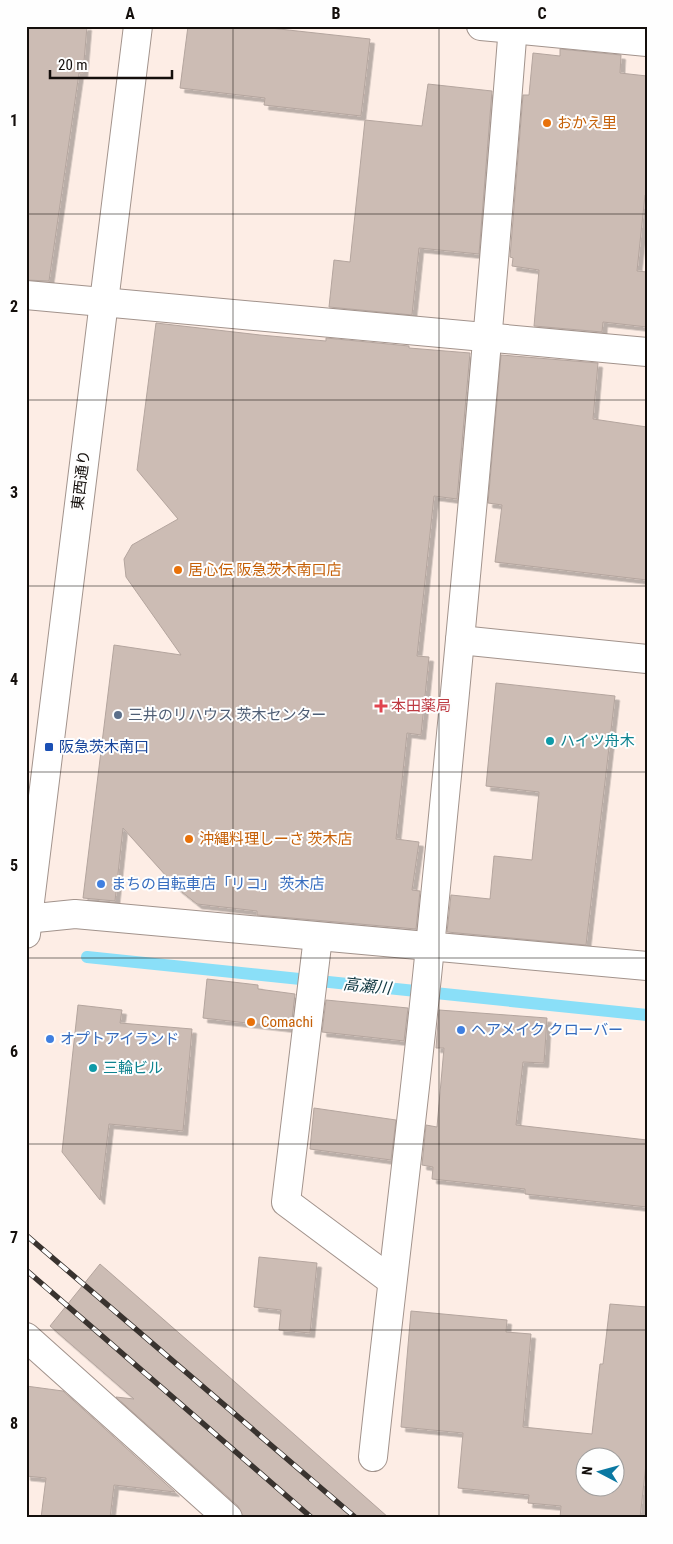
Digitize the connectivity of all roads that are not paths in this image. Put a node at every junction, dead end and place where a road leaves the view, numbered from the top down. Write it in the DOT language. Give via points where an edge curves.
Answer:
graph roads {
  1 [pos="138,26"];
  2 [pos="481,26"];
  3 [pos="513,28"];
  4 [pos="647,42"];
  5 [pos="26,295"];
  6 [pos="102,303"];
  7 [pos="488,338"];
  8 [pos="647,352"];
  9 [pos="460,640"];
  10 [pos="647,659"];
  11 [pos="27,924"];
  12 [pos="318,937"];
  13 [pos="430,946"];
  14 [pos="647,966"];
  15 [pos="392,1281"];
  16 [pos="26,1338"];
  17 [pos="373,1457"];
  18 [pos="228,1518"];
  1 -- 6 [label="street, 東西通り"];
  2 -- 3 [label="street"];
  3 -- 4 [label="street"];
  3 -- 7 [label="street"];
  5 -- 6 [label="street"];
  6 -- 7 [label="street"];
  6 -- 11 [label="street, 東西通り"];
  7 -- 8 [label="street"];
  7 -- 9 [label="street"];
  9 -- 10 [label="street"];
  9 -- 13 [label="street"];
  11 -- 12 [label="street" via="75,914"];
  12 -- 13 [label="street"];
  12 -- 15 [label="street" via="286,1202"];
  13 -- 14 [label="street"];
  13 -- 15 [label="street"];
  15 -- 17 [label="street"];
  16 -- 18 [label="street"];
}
